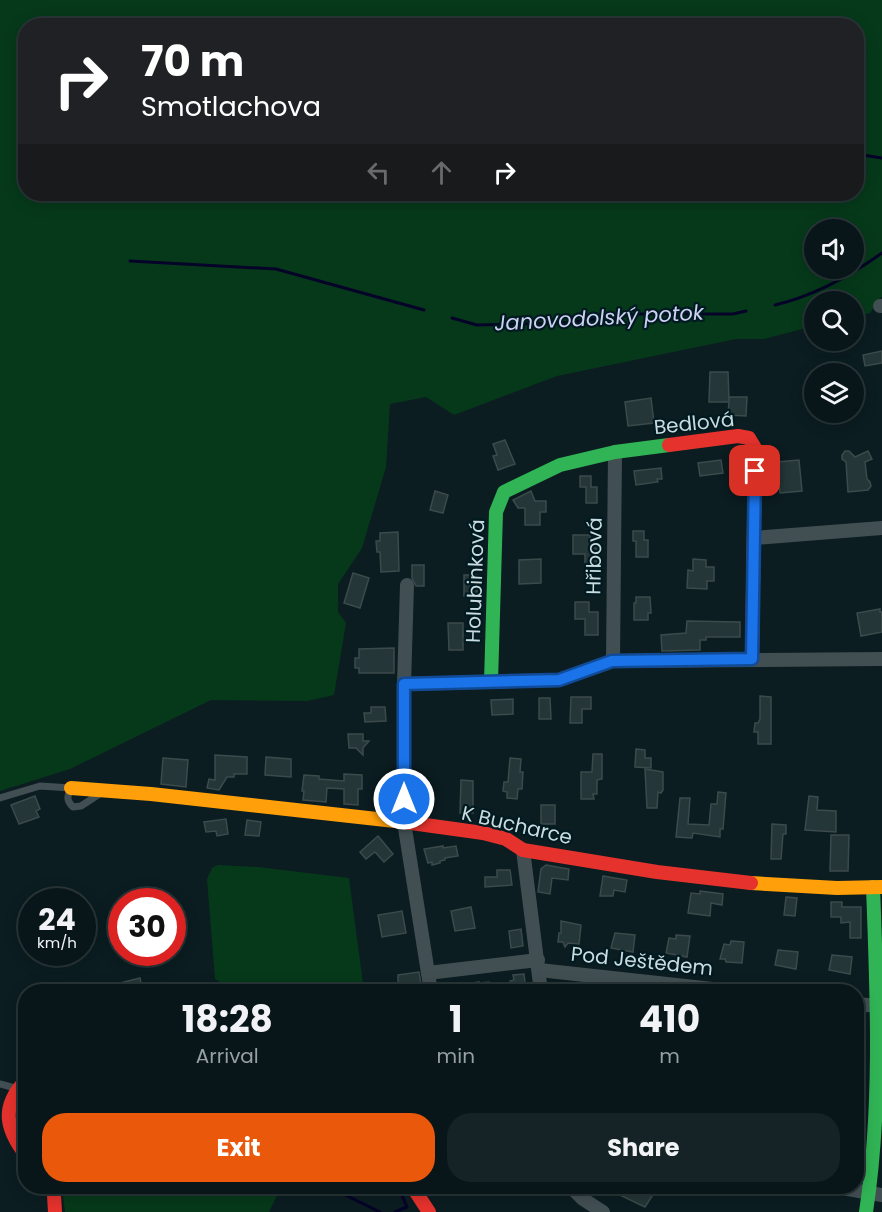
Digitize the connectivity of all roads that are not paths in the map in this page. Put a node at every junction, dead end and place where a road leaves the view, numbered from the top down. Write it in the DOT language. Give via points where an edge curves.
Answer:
graph roads {
  1 [pos="615,452"];
  2 [pos="882,528"];
  3 [pos="754,538"];
  4 [pos="407,585"];
  5 [pos="752,659"];
  6 [pos="882,659"];
  7 [pos="612,661"];
  8 [pos="491,682"];
  9 [pos="404,684"];
  10 [pos="70,788"];
  11 [pos="0,798"];
  12 [pos="404,822"];
  13 [pos="523,850"];
  14 [pos="878,887"];
  15 [pos="538,965"];
  16 [pos="428,973"];
  17 [pos="430,984"];
  18 [pos="540,984"];
  19 [pos="680,984"];
  20 [pos="864,1005"];
  21 [pos="878,1006"];
  22 [pos="0,1084"];
  23 [pos="18,1084"];
  24 [pos="18,1088"];
  25 [pos="18,1146"];
  26 [pos="53,1194"];
  27 [pos="417,1194"];
  28 [pos="578,1194"];
  29 [pos="876,1195"];
  30 [pos="427,1211"];
  31 [pos="55,1212"];
  32 [pos="603,1212"];
  33 [pos="866,1212"];
  1 -- 3 [label="street, Bedlová" via="738,436 749,438 755,448"];
  1 -- 7 [label="street, Hřibová"];
  1 -- 8 [label="street, Holubinková" via="560,465 504,492 495,512"];
  2 -- 3 [label="street"];
  3 -- 5 [label="street, Bedlová"];
  4 -- 9 [label="street"];
  5 -- 6 [label="street"];
  5 -- 7 [label="street"];
  7 -- 8 [label="street" via="559,680"];
  8 -- 9 [label="street"];
  9 -- 12 [label="street"];
  10 -- 11 [label="lane" via="40,786"];
  10 -- 12 [label="street, K Bucharce"];
  12 -- 13 [label="street, K Bucharce" via="483,833 506,839"];
  12 -- 16 [label="street"];
  13 -- 14 [label="street, K Bucharce" via="768,886"];
  13 -- 15 [label="street"];
  14 -- 21 [label="street"];
  15 -- 16 [label="street, Pod Ještědem"];
  15 -- 18 [label="street"];
  15 -- 19 [label="street, Pod Ještědem"];
  16 -- 17 [label="street"];
  20 -- 21 [label="street"];
  21 -- 29 [label="street"];
  22 -- 23 [label="lane"];
  24 -- 25 [label="street" via="8,1106 7,1120"];
  26 -- 31 [label="street"];
  27 -- 30 [label="street"];
  28 -- 32 [label="street"];
  29 -- 33 [label="street"];
}
